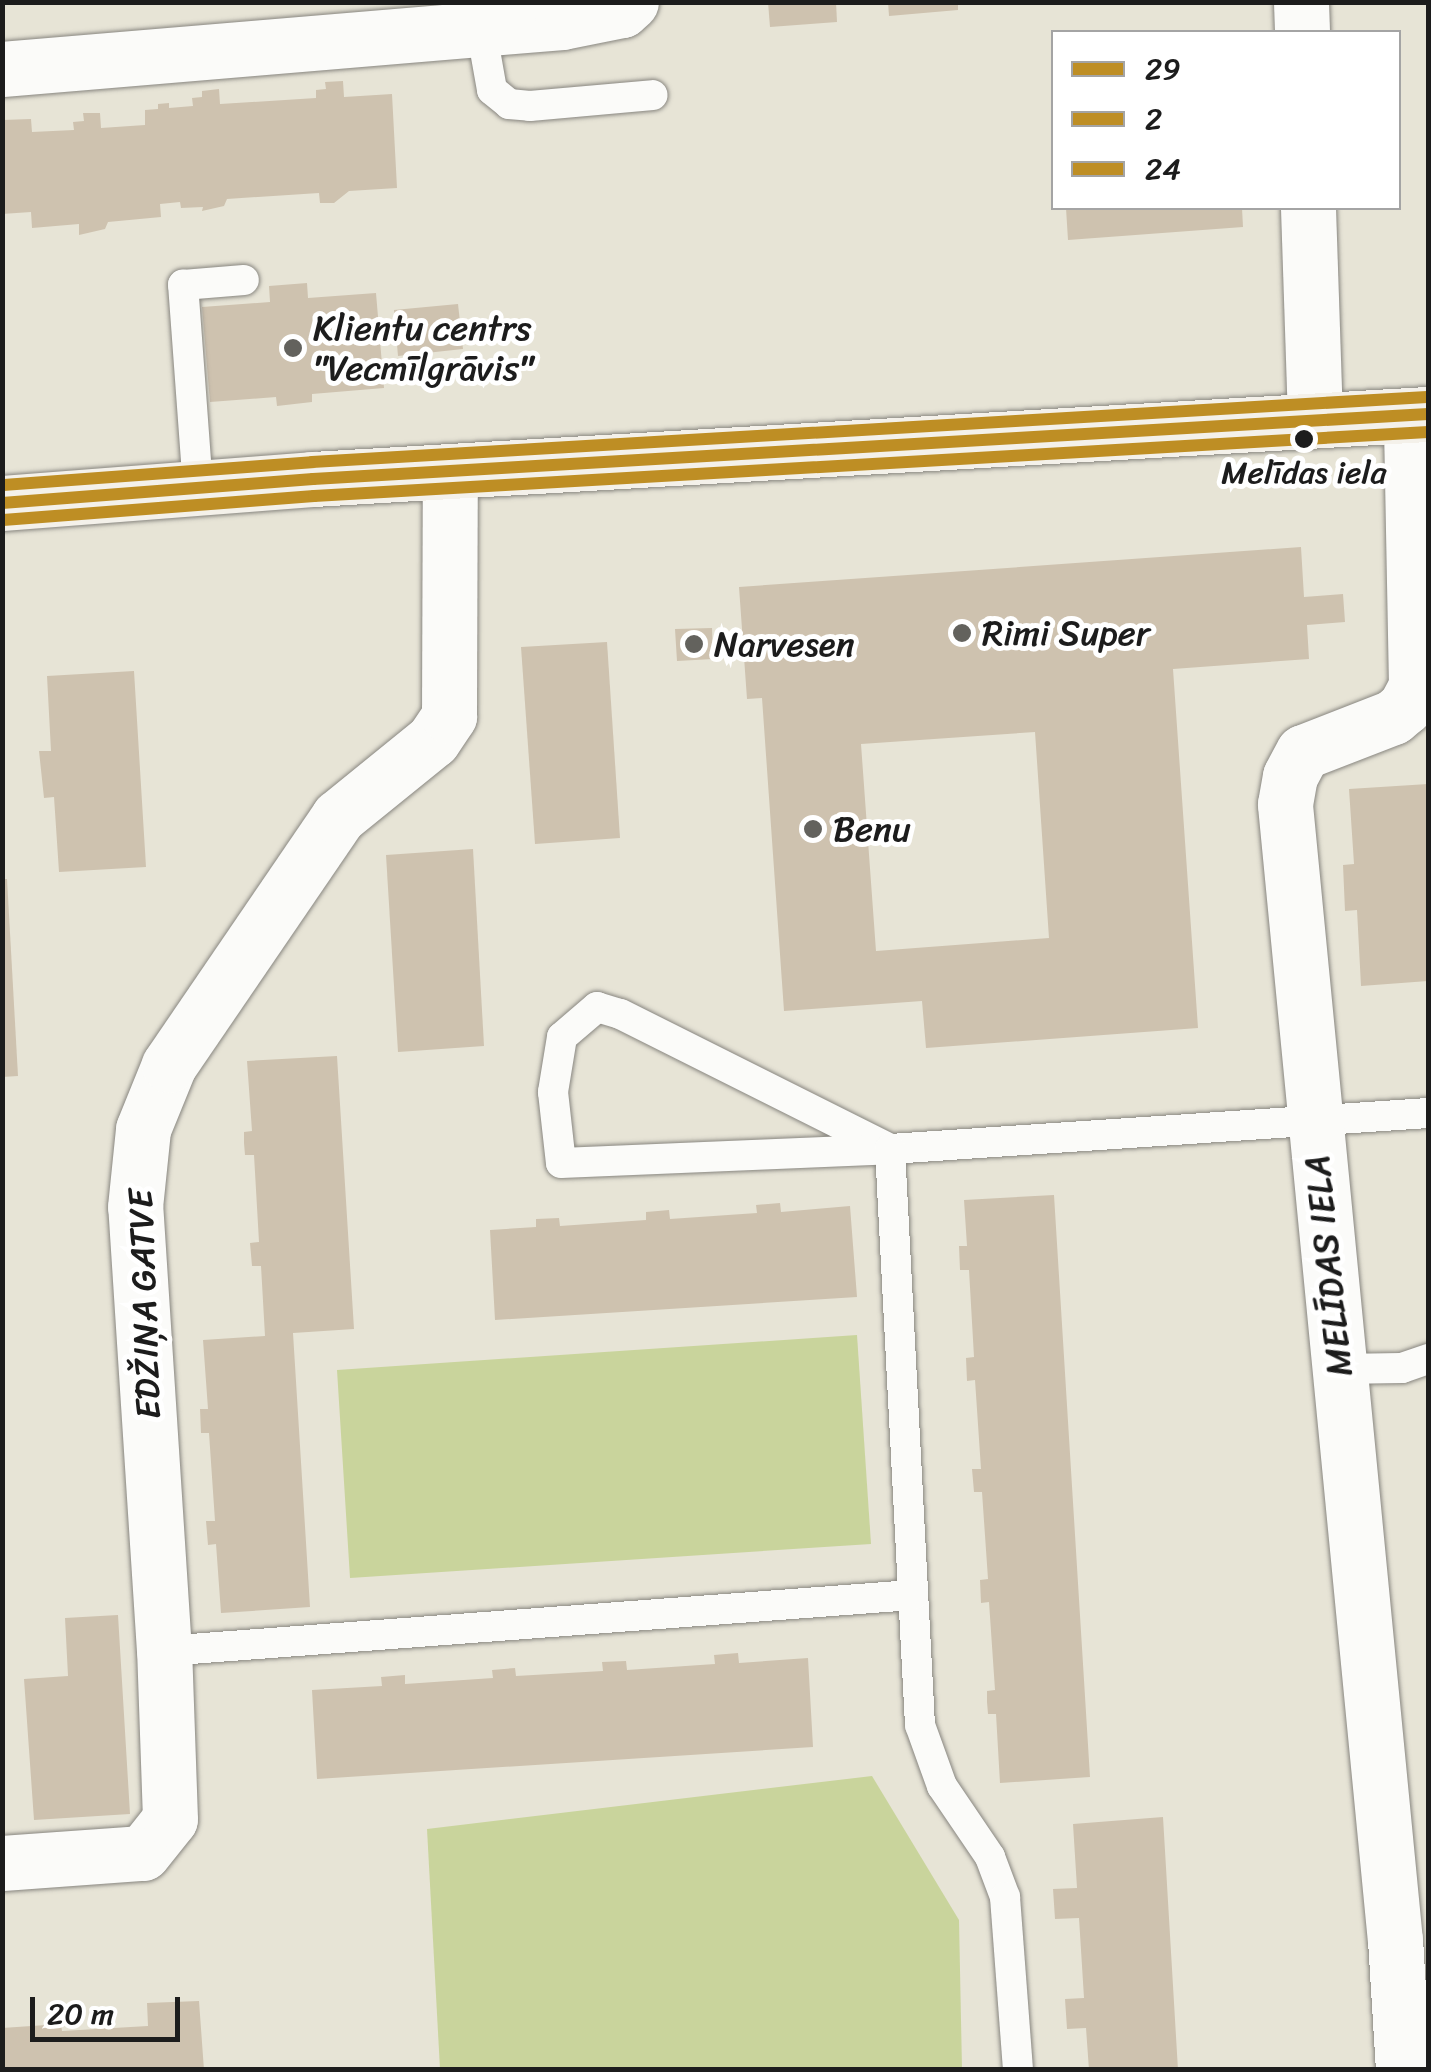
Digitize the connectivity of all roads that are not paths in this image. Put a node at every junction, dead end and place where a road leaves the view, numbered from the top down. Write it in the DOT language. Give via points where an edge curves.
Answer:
graph roads {
  1 [pos="631,2"];
  2 [pos="1301,2"];
  3 [pos="482,28"];
  4 [pos="1302,30"];
  5 [pos="2,68"];
  6 [pos="653,94"];
  7 [pos="1308,210"];
  8 [pos="244,280"];
  9 [pos="1420,414"];
  10 [pos="1315,420"];
  11 [pos="450,473"];
  12 [pos="198,488"];
  13 [pos="2,503"];
  14 [pos="1428,1112"];
  15 [pos="1313,1118"];
  16 [pos="890,1149"];
  17 [pos="1428,1359"];
  18 [pos="1339,1369"];
  19 [pos="914,1595"];
  20 [pos="164,1651"];
  21 [pos="2,1863"];
  22 [pos="1018,2070"];
  23 [pos="1403,2070"];
  1 -- 3 [label="street" via="622,10 562,22"];
  2 -- 4 [label="street"];
  3 -- 5 [label="street"];
  3 -- 6 [label="lane" via="492,90 508,104"];
  7 -- 10 [label="street"];
  8 -- 12 [label="lane" via="183,285"];
  9 -- 10 [label="main road"];
  9 -- 15 [label="street, MELĪDAS IELA" via="1416,686 1393,718 1303,752 1285,804"];
  10 -- 11 [label="main road"];
  11 -- 12 [label="main road"];
  11 -- 20 [label="street, EDŽIŅA GATVE" via="450,716 434,740 338,817 169,1065 143,1129 134,1207"];
  12 -- 13 [label="main road"];
  14 -- 15 [label="lane"];
  15 -- 16 [label="lane"];
  15 -- 18 [label="street, MELĪDAS IELA"];
  16 -- 16 [label="lane" via="620,1014 597,1007 562,1037 553,1092 561,1163"];
  16 -- 19 [label="lane"];
  17 -- 18 [label="lane" via="1402,1368"];
  18 -- 23 [label="street, MELĪDAS IELA"];
  19 -- 20 [label="lane"];
  19 -- 22 [label="lane" via="920,1725 942,1786 990,1857 1005,1897"];
  20 -- 21 [label="street, EDŽIŅA GATVE" via="170,1819 143,1853"];
}
